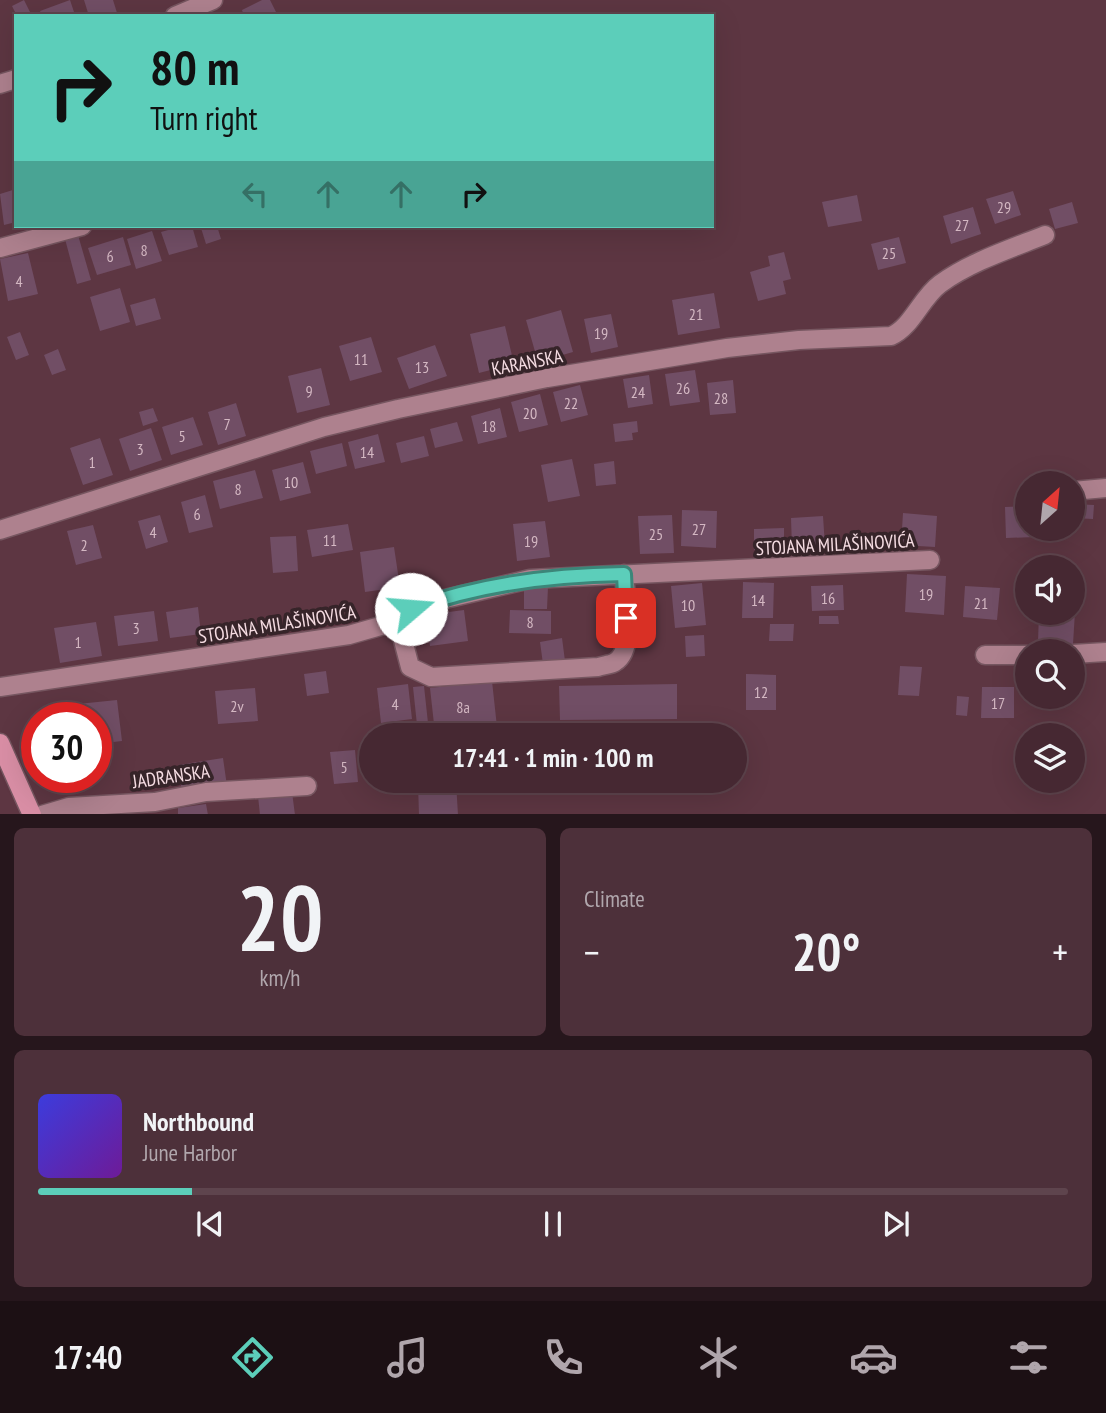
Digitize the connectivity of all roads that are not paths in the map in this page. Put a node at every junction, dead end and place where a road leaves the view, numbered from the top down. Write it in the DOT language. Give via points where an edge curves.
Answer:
graph roads {
  1 [pos="213,0"];
  2 [pos="180,14"];
  3 [pos="75,228"];
  4 [pos="1045,236"];
  5 [pos="0,248"];
  6 [pos="1106,488"];
  7 [pos="1085,490"];
  8 [pos="0,530"];
  9 [pos="930,561"];
  10 [pos="624,574"];
  11 [pos="398,621"];
  12 [pos="1106,652"];
  13 [pos="1085,653"];
  14 [pos="985,655"];
  15 [pos="1015,655"];
  16 [pos="0,687"];
  17 [pos="0,743"];
  18 [pos="307,786"];
  19 [pos="32,814"];
  20 [pos="42,814"];
  1 -- 2 [label="street"];
  3 -- 5 [label="street"];
  4 -- 8 [label="street, KARANSKA" via="939,285 891,336 727,348 398,409 312,431"];
  6 -- 7 [label="street"];
  9 -- 10 [label="street, STOJANA MILAŠINOVIĆA"];
  10 -- 11 [label="street, STOJANA MILAŠINOVIĆA" via="530,579 465,592 411,609"];
  10 -- 11 [label="street" via="628,640 615,662 598,667 431,677 410,667"];
  11 -- 16 [label="street, STOJANA MILAŠINOVIĆA" via="349,635"];
  12 -- 13 [label="street"];
  14 -- 15 [label="street"];
  17 -- 19 [label="main road"];
  18 -- 20 [label="street, JADRANSKA" via="206,792"];
}
